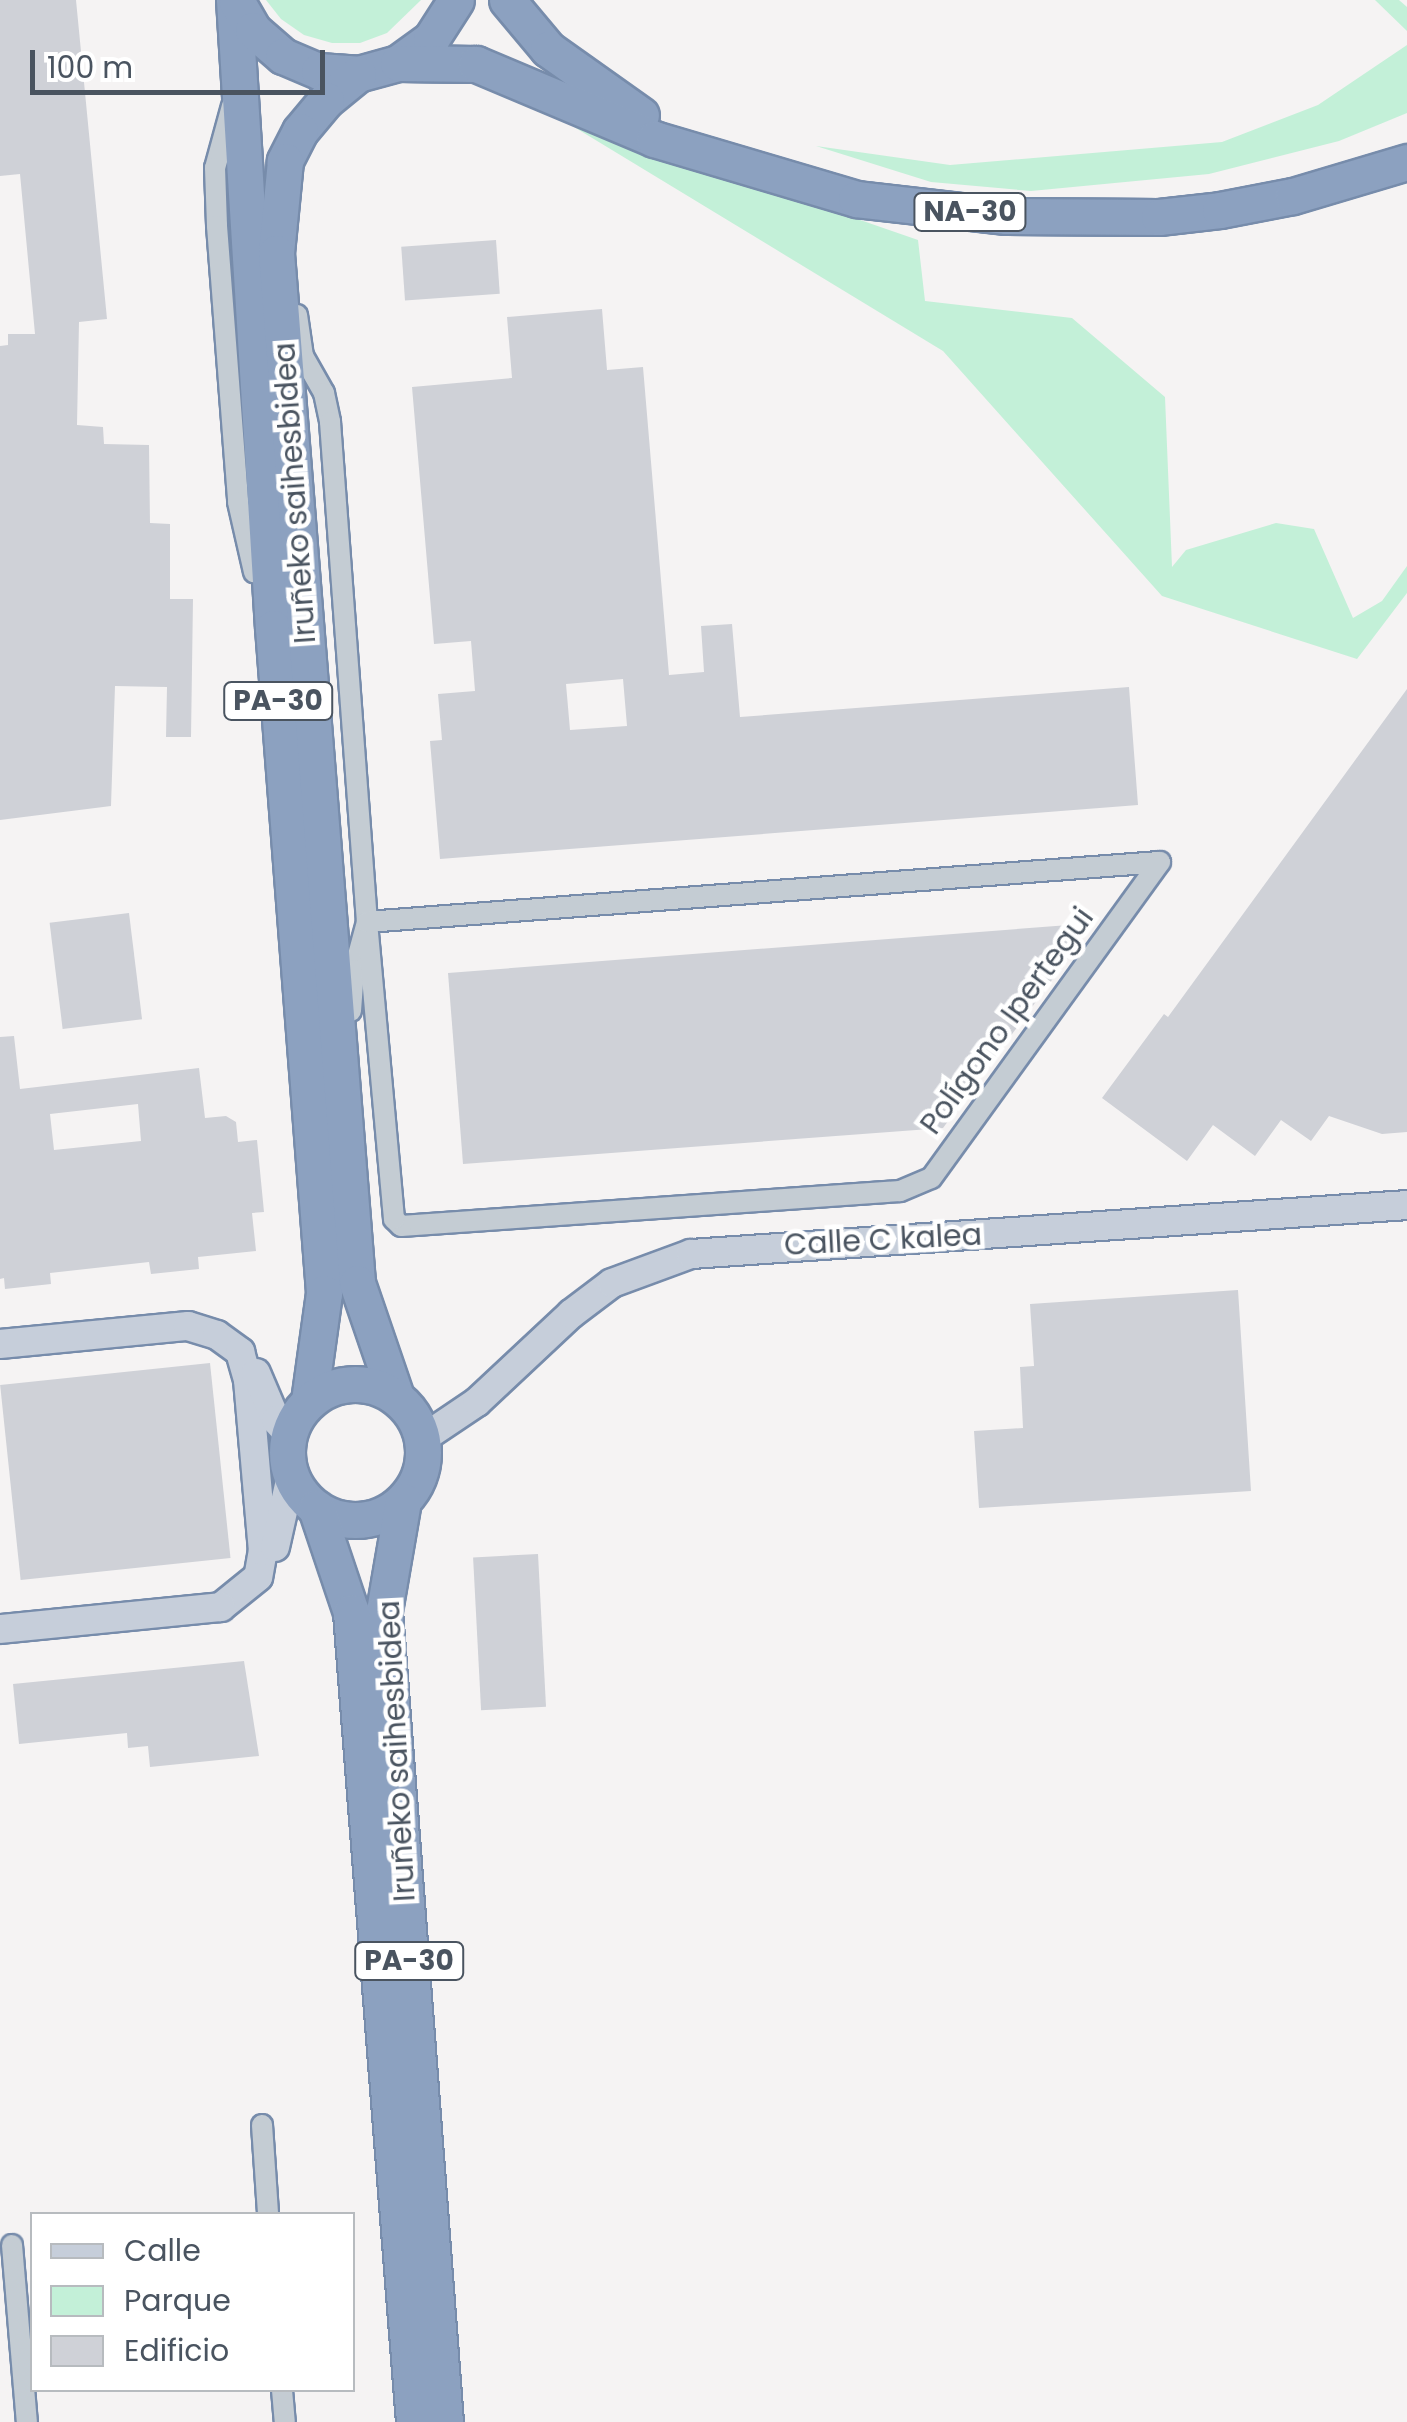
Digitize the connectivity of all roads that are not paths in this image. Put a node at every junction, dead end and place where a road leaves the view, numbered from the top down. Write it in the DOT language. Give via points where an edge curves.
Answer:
graph roads {
  1 [pos="235,0"];
  2 [pos="456,0"];
  3 [pos="507,0"];
  4 [pos="398,63"];
  5 [pos="358,74"];
  6 [pos="1407,150"];
  7 [pos="726,161"];
  8 [pos="1407,162"];
  9 [pos="1356,179"];
  10 [pos="1407,184"];
  11 [pos="1220,210"];
  12 [pos="276,252"];
  13 [pos="367,922"];
  14 [pos="345,1152"];
  15 [pos="1407,1205"];
  16 [pos="0,1344"];
  17 [pos="240,1352"];
  18 [pos="396,1397"];
  19 [pos="309,1401"];
  20 [pos="288,1434"];
  21 [pos="422,1440"];
  22 [pos="291,1476"];
  23 [pos="403,1501"];
  24 [pos="316,1508"];
  25 [pos="258,1577"];
  26 [pos="0,1629"];
  27 [pos="262,2125"];
  28 [pos="268,2212"];
  29 [pos="15,2245"];
  30 [pos="282,2392"];
  31 [pos="27,2422"];
  32 [pos="285,2422"];
  33 [pos="414,2422"];
  34 [pos="444,2422"];
  1 -- 5 [label="highway, PA-30" via="253,30 282,56 319,72"];
  1 -- 19 [label="highway, Iruñeko saihesbidea / PA-30" via="272,628 324,1293"];
  2 -- 4 [label="highway, PA-30" via="431,39"];
  3 -- 7 [label="highway, NA-30" via="548,50 622,105"];
  4 -- 5 [label="highway, PA-30"];
  4 -- 7 [label="highway, NA-30" via="476,64 654,139"];
  5 -- 12 [label="highway, Iruñeko saihesbidea / PA-30" via="326,100 285,161"];
  6 -- 9 [label="highway"];
  7 -- 11 [label="highway, NA-30" via="856,199 1006,216"];
  8 -- 9 [label="highway, NA-30"];
  9 -- 11 [label="highway, NA-30"];
  10 -- 11 [label="highway" via="1304,208"];
  12 -- 13 [label="street, Iruñeko saihesbidea" via="292,272 304,356 324,392 330,422"];
  12 -- 14 [label="highway, Iruñeko saihesbidea / PA-30"];
  13 -- 13 [label="street, Polígono Ipertegui" via="1140,864 1160,862 930,1178 900,1190 401,1226 394,1219"];
  13 -- 14 [label="street, Iruñeko saihesbidea" via="350,995 355,1069"];
  14 -- 18 [label="highway, Iruñeko saihesbidea / PA-30" via="356,1283"];
  15 -- 21 [label="street, Calle C kalea" via="691,1254 612,1283 477,1402"];
  16 -- 17 [label="street" via="188,1326 217,1334"];
  17 -- 20 [label="street"];
  17 -- 25 [label="street" via="263,1526"];
  18 -- 19 [label="highway" via="352,1383"];
  18 -- 21 [label="highway, PA-30"];
  19 -- 20 [label="highway, PA-30"];
  20 -- 22 [label="highway"];
  21 -- 23 [label="highway, PA-30" via="419,1472"];
  22 -- 24 [label="highway, PA-30"];
  22 -- 25 [label="street" via="274,1551"];
  23 -- 24 [label="highway" via="361,1520"];
  23 -- 34 [label="highway, Iruñeko saihesbidea / PA-30" via="384,1610"];
  24 -- 33 [label="highway, Iruñeko saihesbidea / PA-30" via="351,1612"];
  25 -- 26 [label="street" via="221,1607"];
  27 -- 28 [label="street"];
  29 -- 31 [label="street"];
  30 -- 32 [label="street"];
}
